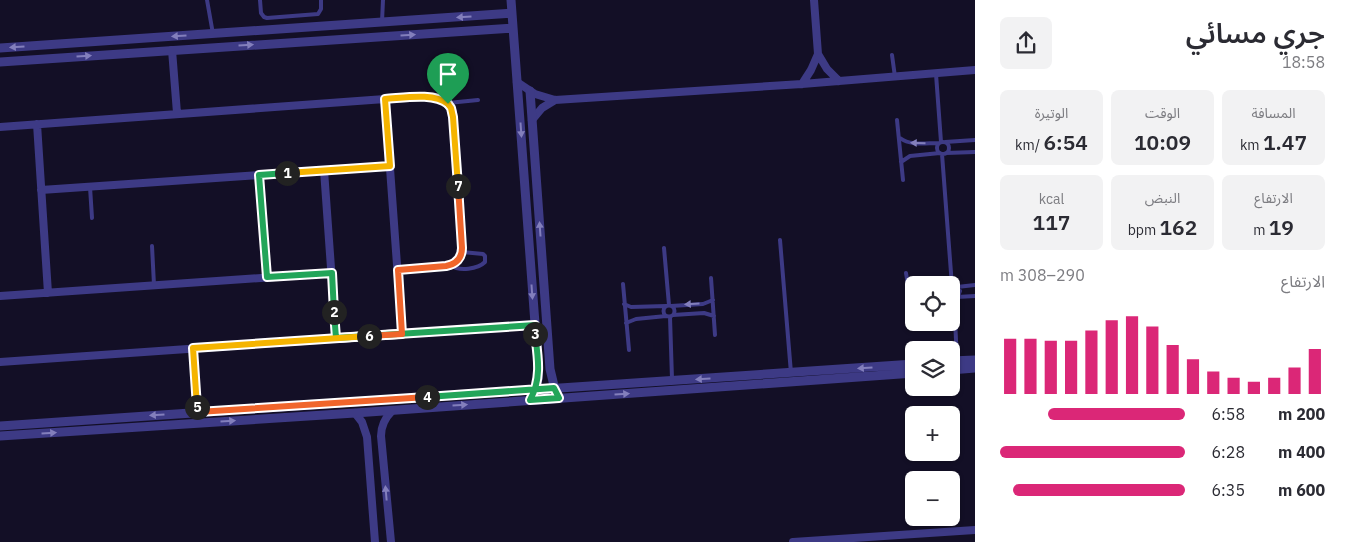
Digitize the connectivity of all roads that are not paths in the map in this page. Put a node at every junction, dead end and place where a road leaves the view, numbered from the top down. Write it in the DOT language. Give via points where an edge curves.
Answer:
graph roads {
  1 [pos="207,0"];
  2 [pos="260,0"];
  3 [pos="321,0"];
  4 [pos="383,0"];
  5 [pos="511,0"];
  6 [pos="814,0"];
  7 [pos="512,13"];
  8 [pos="292,16"];
  9 [pos="382,22"];
  10 [pos="292,28"];
  11 [pos="513,28"];
  12 [pos="213,34"];
  13 [pos="59,44"];
  14 [pos="0,48"];
  15 [pos="172,50"];
  16 [pos="818,54"];
  17 [pos="892,55"];
  18 [pos="60,58"];
  19 [pos="0,62"];
  20 [pos="975,70"];
  21 [pos="936,74"];
  22 [pos="894,77"];
  23 [pos="839,81"];
  24 [pos="517,82"];
  25 [pos="802,84"];
  26 [pos="530,91"];
  27 [pos="385,99"];
  28 [pos="478,100"];
  29 [pos="555,100"];
  30 [pos="448,104"];
  31 [pos="177,113"];
  32 [pos="532,120"];
  33 [pos="897,120"];
  34 [pos="37,124"];
  35 [pos="0,127"];
  36 [pos="899,138"];
  37 [pos="975,140"];
  38 [pos="941,143"];
  39 [pos="975,152"];
  40 [pos="942,153"];
  41 [pos="901,162"];
  42 [pos="390,166"];
  43 [pos="324,170"];
  44 [pos="259,175"];
  45 [pos="903,180"];
  46 [pos="90,187"];
  47 [pos="41,190"];
  48 [pos="92,218"];
  49 [pos="780,240"];
  50 [pos="152,246"];
  51 [pos="664,248"];
  52 [pos="462,252"];
  53 [pos="451,265"];
  54 [pos="398,270"];
  55 [pos="332,273"];
  56 [pos="906,273"];
  57 [pos="907,276"];
  58 [pos="952,276"];
  59 [pos="267,277"];
  60 [pos="711,278"];
  61 [pos="623,284"];
  62 [pos="154,285"];
  63 [pos="975,285"];
  64 [pos="960,286"];
  65 [pos="48,293"];
  66 [pos="0,296"];
  67 [pos="975,296"];
  68 [pos="960,297"];
  69 [pos="713,300"];
  70 [pos="624,304"];
  71 [pos="669,306"];
  72 [pos="670,316"];
  73 [pos="714,316"];
  74 [pos="626,322"];
  75 [pos="535,325"];
  76 [pos="402,334"];
  77 [pos="715,335"];
  78 [pos="336,338"];
  79 [pos="193,348"];
  80 [pos="628,350"];
  81 [pos="975,360"];
  82 [pos="960,361"];
  83 [pos="0,362"];
  84 [pos="905,365"];
  85 [pos="975,368"];
  86 [pos="960,369"];
  87 [pos="791,373"];
  88 [pos="905,374"];
  89 [pos="672,380"];
  90 [pos="554,388"];
  91 [pos="535,390"];
  92 [pos="559,398"];
  93 [pos="530,400"];
  94 [pos="392,411"];
  95 [pos="198,412"];
  96 [pos="355,413"];
  97 [pos="0,426"];
  98 [pos="0,436"];
  99 [pos="975,530"];
  100 [pos="375,542"];
  101 [pos="391,542"];
  102 [pos="793,542"];
  1 -- 12 [label="lane"];
  2 -- 8 [label="lane" via="264,17"];
  3 -- 8 [label="lane" via="318,14"];
  4 -- 9 [label="lane"];
  5 -- 7 [label="street"];
  6 -- 16 [label="street"];
  7 -- 9 [label="street, one-way"];
  7 -- 11 [label="street"];
  8 -- 10 [label="lane"];
  9 -- 10 [label="street"];
  10 -- 12 [label="street"];
  15 -- 11 [label="street, one-way"];
  11 -- 24 [label="street"];
  12 -- 13 [label="street, one-way"];
  13 -- 14 [label="street, one-way"];
  13 -- 18 [label="street"];
  18 -- 15 [label="street, one-way"];
  15 -- 31 [label="street"];
  16 -- 23 [label="street"];
  16 -- 25 [label="street"];
  17 -- 22 [label="lane"];
  18 -- 19 [label="street"];
  20 -- 21 [label="street"];
  21 -- 22 [label="street"];
  21 -- 38 [label="lane"];
  22 -- 23 [label="street"];
  23 -- 25 [label="street"];
  24 -- 26 [label="street"];
  24 -- 75 [label="street, one-way"];
  25 -- 29 [label="street"];
  26 -- 29 [label="street"];
  26 -- 32 [label="street"];
  27 -- 30 [label="street" via="432,97"];
  27 -- 31 [label="street"];
  27 -- 42 [label="street"];
  28 -- 30 [label="lane"];
  29 -- 32 [label="street"];
  30 -- 52 [label="street" via="453,117"];
  31 -- 34 [label="street"];
  90 -- 32 [label="street, one-way"];
  33 -- 36 [label="lane"];
  34 -- 35 [label="street"];
  34 -- 47 [label="street"];
  38 -- 36 [label="lane, one-way" via="912,144"];
  36 -- 41 [label="lane"];
  37 -- 38 [label="lane"];
  38 -- 40 [label="lane" via="937,149"];
  38 -- 40 [label="lane" via="948,147"];
  39 -- 40 [label="lane"];
  40 -- 41 [label="lane" via="910,156"];
  40 -- 58 [label="lane"];
  41 -- 45 [label="lane"];
  42 -- 43 [label="street"];
  42 -- 54 [label="street"];
  43 -- 44 [label="street"];
  43 -- 55 [label="street"];
  44 -- 46 [label="street"];
  44 -- 59 [label="street"];
  46 -- 47 [label="street"];
  46 -- 48 [label="lane"];
  47 -- 65 [label="street"];
  49 -- 87 [label="lane"];
  50 -- 62 [label="lane"];
  51 -- 71 [label="lane"];
  52 -- 53 [label="street"];
  52 -- 53 [label="lane" via="483,254 485,262 481,266 460,269"];
  53 -- 54 [label="street"];
  54 -- 76 [label="street"];
  55 -- 59 [label="street"];
  55 -- 78 [label="street"];
  56 -- 57 [label="lane"];
  59 -- 62 [label="street"];
  60 -- 69 [label="lane"];
  61 -- 70 [label="lane"];
  62 -- 65 [label="street"];
  63 -- 64 [label="lane"];
  65 -- 66 [label="street"];
  67 -- 68 [label="lane"];
  69 -- 71 [label="lane, one-way" via="703,304"];
  69 -- 73 [label="lane"];
  70 -- 71 [label="lane" via="631,308"];
  70 -- 74 [label="lane"];
  71 -- 72 [label="lane" via="674,310"];
  71 -- 72 [label="lane" via="664,312"];
  72 -- 73 [label="lane" via="704,313"];
  72 -- 74 [label="lane"];
  72 -- 89 [label="lane"];
  73 -- 77 [label="lane"];
  74 -- 80 [label="lane"];
  75 -- 76 [label="street"];
  75 -- 91 [label="street" via="538,368"];
  76 -- 78 [label="street"];
  78 -- 79 [label="street"];
  79 -- 83 [label="street"];
  79 -- 95 [label="street"];
  81 -- 82 [label="street"];
  84 -- 87 [label="street, one-way"];
  85 -- 86 [label="street"];
  87 -- 89 [label="street, one-way"];
  92 -- 88 [label="street, one-way"];
  89 -- 90 [label="street"];
  90 -- 91 [label="street"];
  90 -- 92 [label="street"];
  91 -- 93 [label="street"];
  91 -- 95 [label="street"];
  92 -- 93 [label="street"];
  94 -- 93 [label="street, one-way"];
  94 -- 96 [label="street"];
  101 -- 94 [label="street, one-way" via="381,436 384,420"];
  95 -- 97 [label="street, one-way"];
  98 -- 96 [label="street, one-way"];
  96 -- 100 [label="street" via="367,437"];
  99 -- 102 [label="street"];
}
